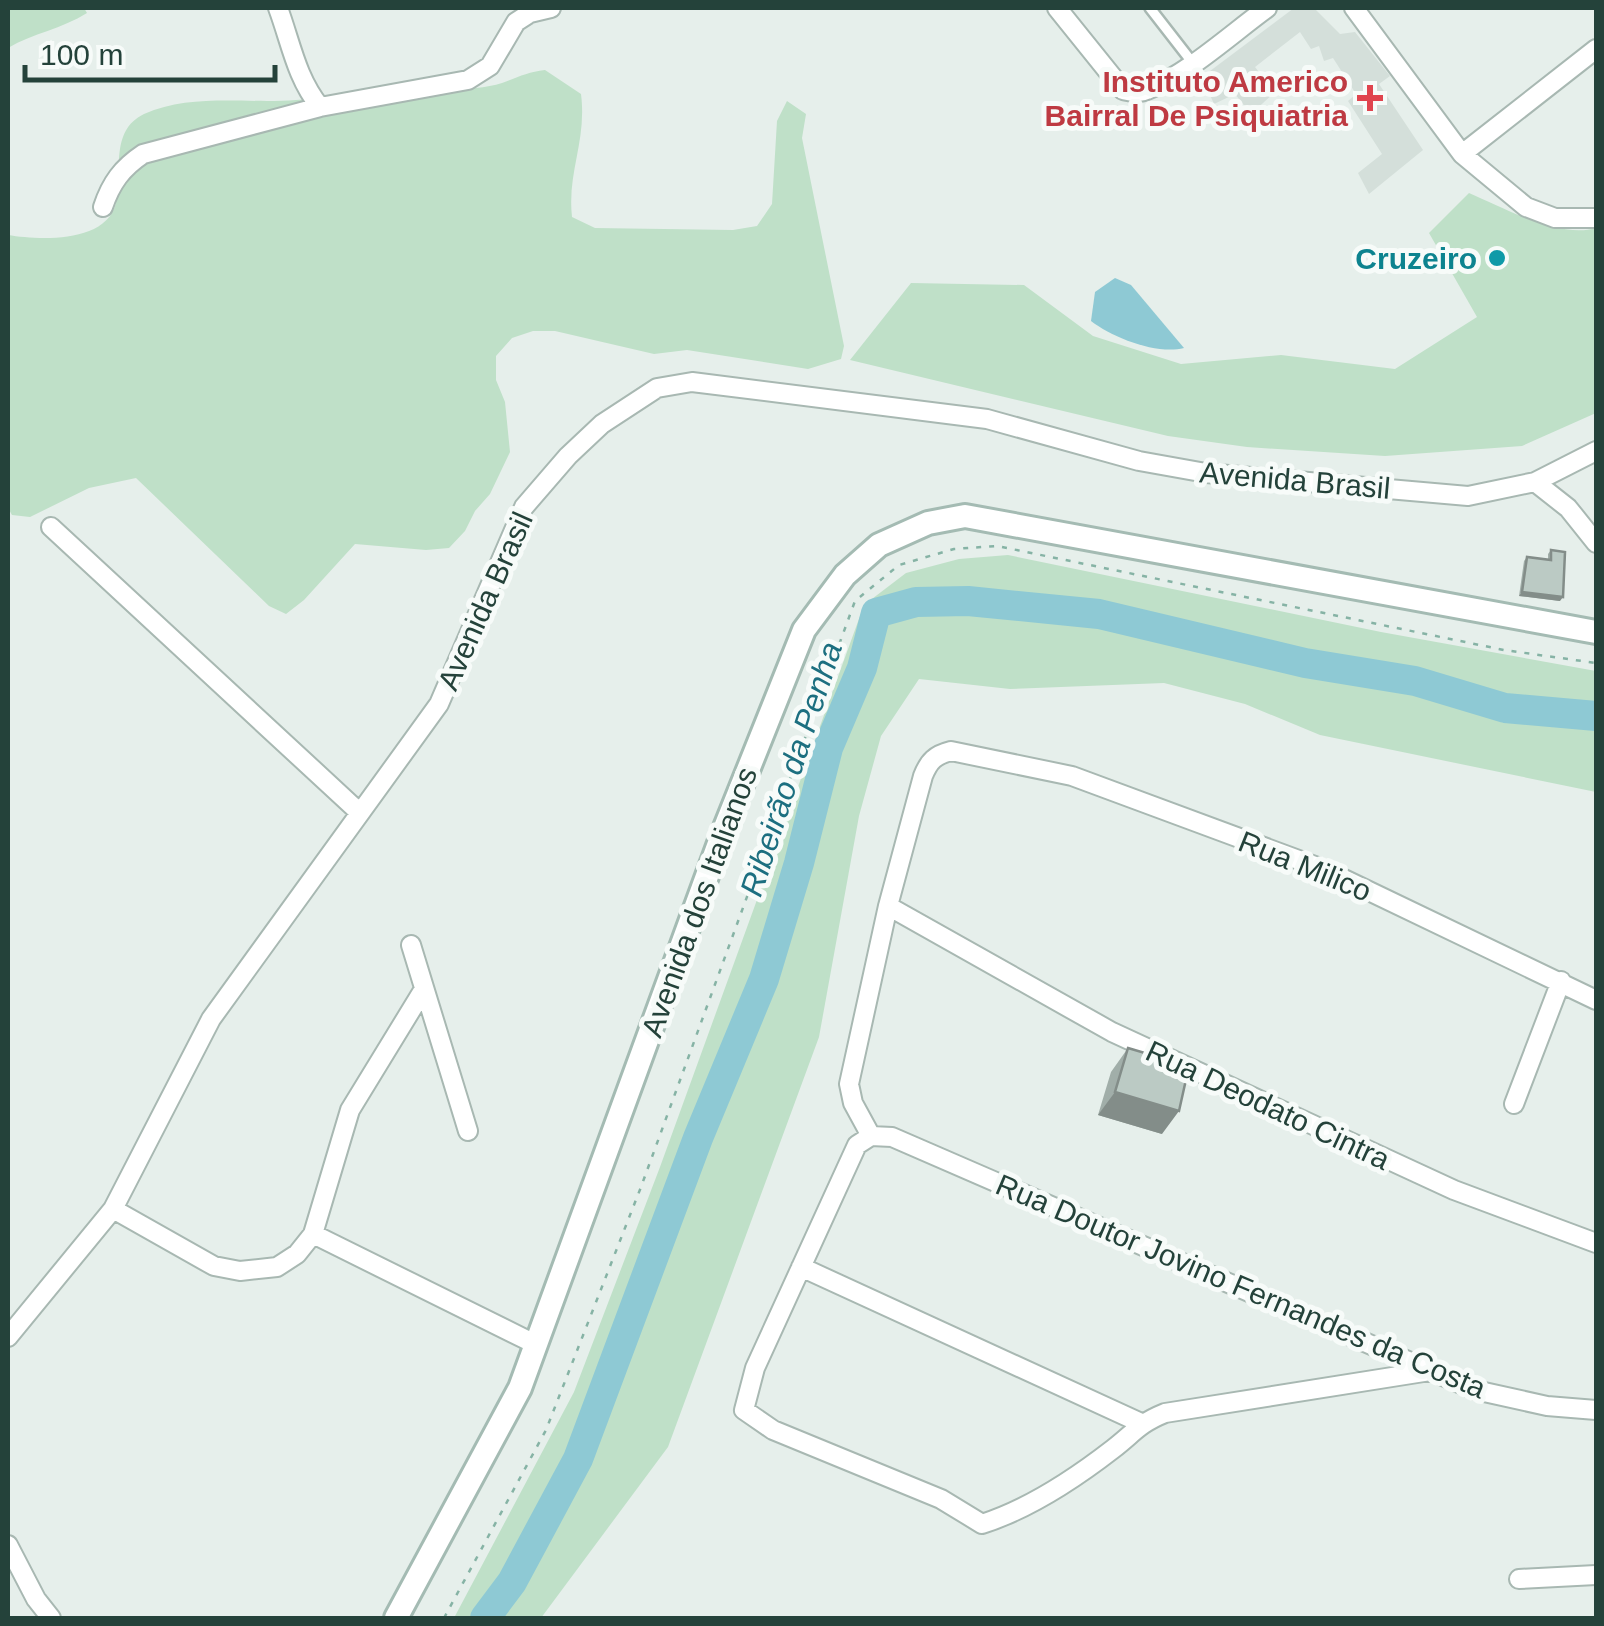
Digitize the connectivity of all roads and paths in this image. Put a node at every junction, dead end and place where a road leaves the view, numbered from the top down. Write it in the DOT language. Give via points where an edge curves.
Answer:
graph roads {
  1 [pos="278,8"];
  2 [pos="551,8"];
  3 [pos="1057,8"];
  4 [pos="1150,8"];
  5 [pos="1267,8"];
  6 [pos="1354,8"];
  7 [pos="1596,49"];
  8 [pos="1192,62"];
  9 [pos="320,107"];
  10 [pos="1462,154"];
  11 [pos="103,208"];
  12 [pos="1596,218"];
  13 [pos="1596,451"];
  14 [pos="1534,482"];
  15 [pos="51,527"];
  16 [pos="1596,543"];
  17 [pos="1596,632"];
  18 [pos="360,814"];
  19 [pos="888,906"];
  20 [pos="411,944"];
  21 [pos="1560,981"];
  22 [pos="424,989"];
  23 [pos="1596,1000"];
  24 [pos="1514,1104"];
  25 [pos="468,1131"];
  26 [pos="871,1136"];
  27 [pos="113,1209"];
  28 [pos="313,1234"];
  29 [pos="1596,1243"];
  30 [pos="801,1267"];
  31 [pos="8,1337"];
  32 [pos="537,1345"];
  33 [pos="1430,1371"];
  34 [pos="1596,1410"];
  35 [pos="1142,1423"];
  36 [pos="8,1545"];
  37 [pos="1596,1575"];
  38 [pos="1519,1579"];
  39 [pos="51,1618"];
  40 [pos="396,1618"];
  1 -- 9 [label="street" via="292,59"];
  2 -- 9 [label="street" via="516,22 490,66 468,80"];
  3 -- 8 [label="street" via="1123,90 1148,90"];
  4 -- 8 [label="lane"];
  5 -- 8 [label="street"];
  6 -- 10 [label="street"];
  7 -- 10 [label="street"];
  9 -- 11 [label="street" via="143,154 126,165"];
  10 -- 12 [label="street" via="1526,207 1554,218"];
  13 -- 14 [label="street, Avenida Brasil"];
  14 -- 16 [label="street" via="1568,508"];
  14 -- 18 [label="street, Avenida Brasil" via="1468,496 1206,473 987,419 692,382 657,388 602,424 524,508 439,704"];
  15 -- 18 [label="street"];
  17 -- 32 [label="main road, Avenida dos Italianos" via="964,516 928,523 879,546 845,575 804,630 722,835"];
  18 -- 27 [label="street, Avenida Brasil" via="211,1019"];
  19 -- 21 [label="street, Rua Milico" via="929,763 951,752 1072,776 1323,869"];
  19 -- 26 [label="street, Rua Milico" via="848,1084"];
  19 -- 29 [label="street, Rua Deodato Cintra" via="1112,1032 1360,1150"];
  20 -- 22 [label="street"];
  21 -- 23 [label="street, Rua Milico"];
  21 -- 24 [label="street"];
  22 -- 25 [label="street"];
  22 -- 28 [label="street" via="350,1110"];
  26 -- 30 [label="street" via="857,1145"];
  26 -- 33 [label="street, Rua Doutor Jovino Fernandes da Costa" via="892,1137"];
  27 -- 28 [label="street" via="214,1266 240,1271 277,1267"];
  27 -- 31 [label="street, Avenida Brasil"];
  28 -- 32 [label="street"];
  30 -- 35 [label="street"];
  30 -- 35 [label="street" via="755,1368 744,1410 773,1430 941,1499 982,1524 1018,1513"];
  32 -- 40 [label="main road, Avenida dos Italianos"];
  33 -- 34 [label="street, Rua Doutor Jovino Fernandes da Costa" via="1475,1390"];
  33 -- 35 [label="street"];
  36 -- 39 [label="street"];
  37 -- 38 [label="street"];
}
